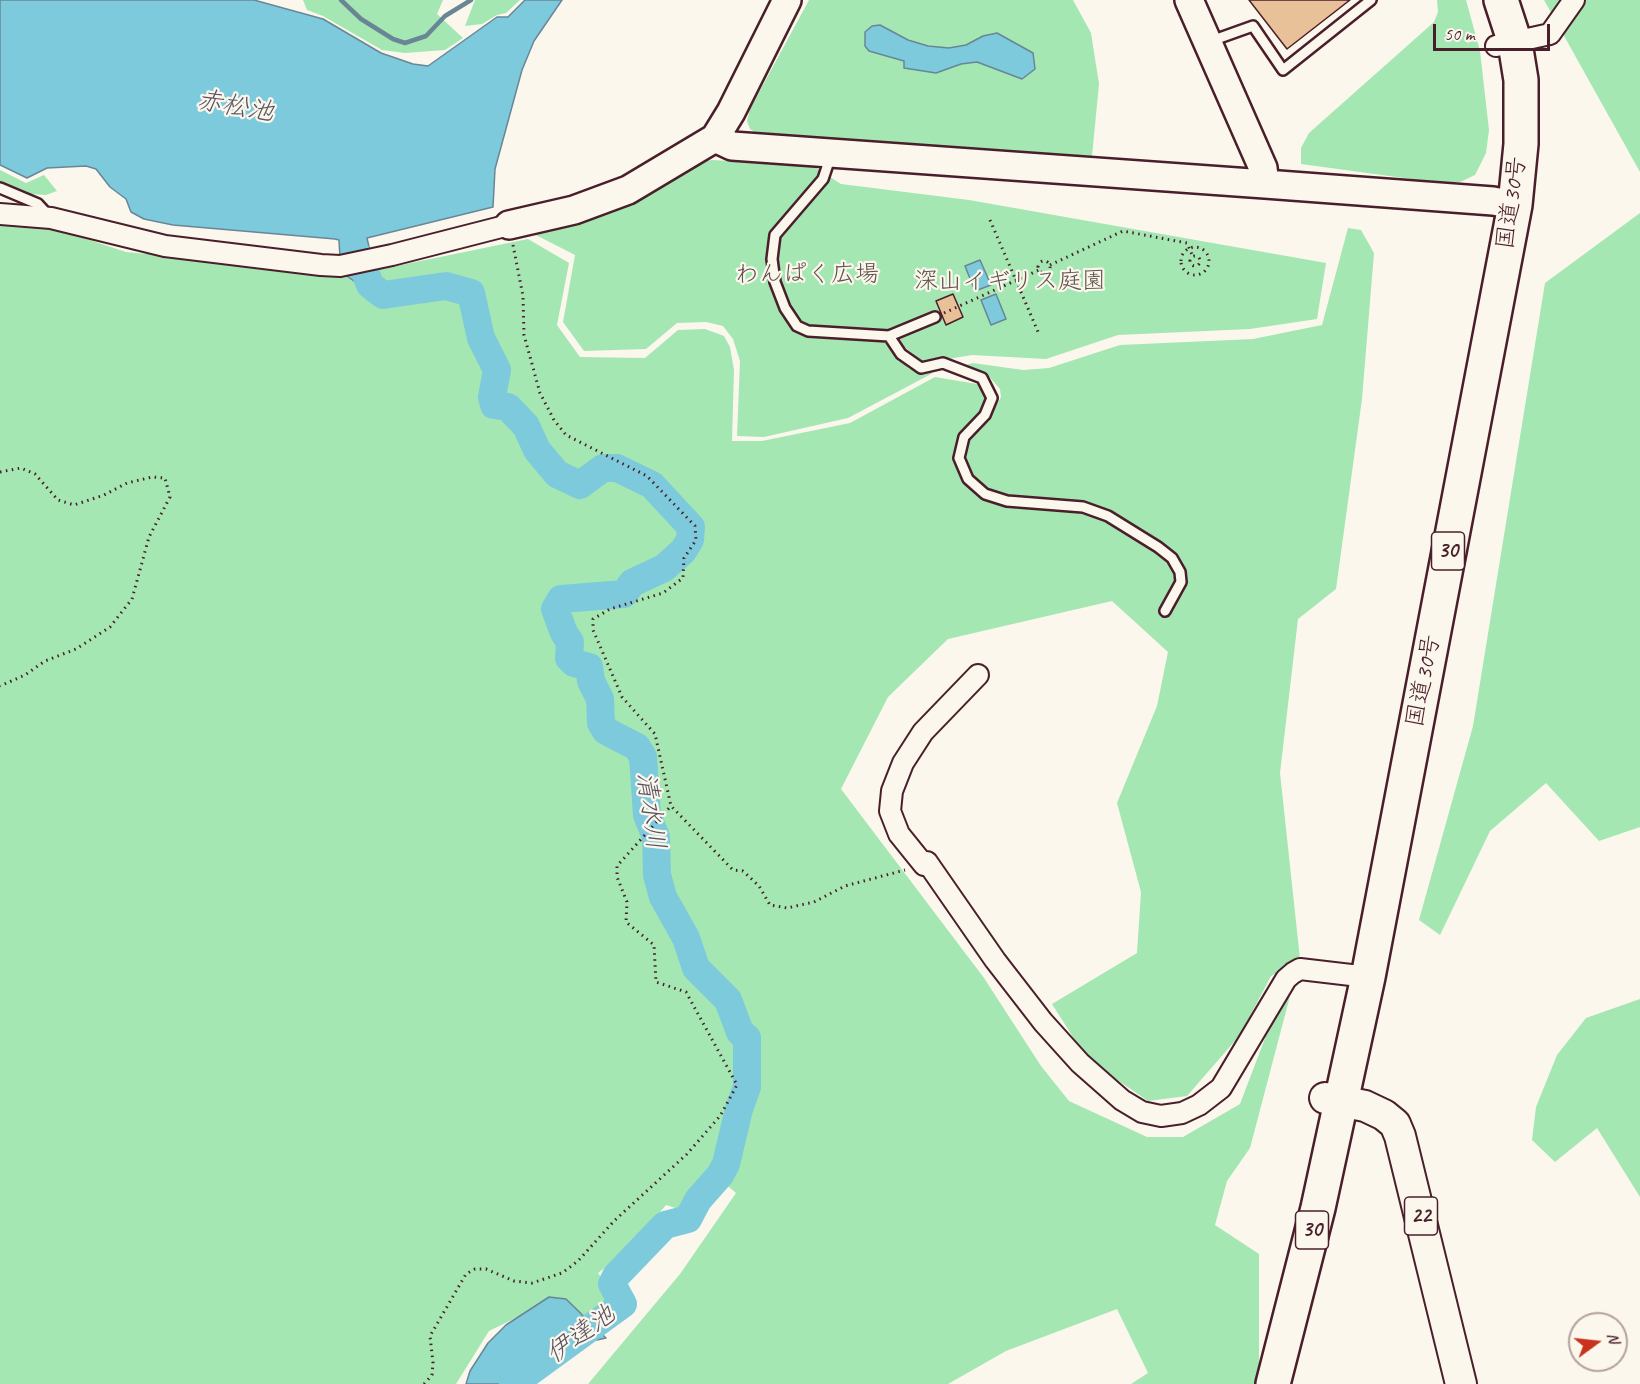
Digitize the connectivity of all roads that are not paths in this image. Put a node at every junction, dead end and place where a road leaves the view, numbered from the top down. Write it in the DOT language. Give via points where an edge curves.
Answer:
graph roads {
  1 [pos="787,0"];
  2 [pos="1189,0"];
  3 [pos="1371,0"];
  4 [pos="1482,0"];
  5 [pos="1501,0"];
  6 [pos="1574,0"];
  7 [pos="1208,42"];
  8 [pos="1505,44"];
  9 [pos="715,138"];
  10 [pos="832,153"];
  11 [pos="1265,184"];
  12 [pos="0,188"];
  13 [pos="1504,203"];
  14 [pos="0,214"];
  15 [pos="51,218"];
  16 [pos="509,225"];
  17 [pos="934,317"];
  18 [pos="889,336"];
  19 [pos="1165,610"];
  20 [pos="978,675"];
  21 [pos="1358,975"];
  22 [pos="1333,1099"];
  23 [pos="1276,1371"];
  24 [pos="1461,1384"];
  1 -- 9 [label="street"];
  2 -- 7 [label="street"];
  3 -- 7 [label="lane" via="1283,70 1253,26"];
  4 -- 8 [label="highway, 国道30号 / 30"];
  5 -- 8 [label="highway, 国道30号 / 30"];
  6 -- 8 [label="street" via="1550,34"];
  7 -- 11 [label="street" via="1263,168"];
  8 -- 13 [label="highway, 国道30号 / 30" via="1521,80 1521,144"];
  9 -- 10 [label="street" via="732,146"];
  9 -- 16 [label="street" via="628,190 574,210"];
  10 -- 11 [label="street"];
  10 -- 18 [label="lane" via="824,179 775,235 772,259 776,282 785,308 797,326 808,331"];
  11 -- 13 [label="street"];
  12 -- 15 [label="lane" via="38,204"];
  13 -- 21 [label="highway, 国道30号 / 30"];
  14 -- 15 [label="street"];
  15 -- 16 [label="street" via="165,246 340,266"];
  17 -- 18 [label="lane"];
  18 -- 19 [label="lane" via="901,354 921,368 943,363 982,378 989,389 992,398 985,415 964,437 959,458 968,479 985,494 1007,501 1091,510 1108,516 1158,547 1172,558 1180,572 1181,582"];
  20 -- 21 [label="street" via="923,732 903,763 892,791 890,811 899,834 924,865 927,862 1043,1022 1080,1064 1122,1100 1142,1112 1161,1116 1199,1105 1221,1088 1293,973 1300,969"];
  21 -- 22 [label="highway, 国道30号 / 30"];
  22 -- 23 [label="highway, 国道30号 / 30" via="1318,1208"];
  22 -- 24 [label="main road, 22" via="1365,1106 1395,1124"];
}
